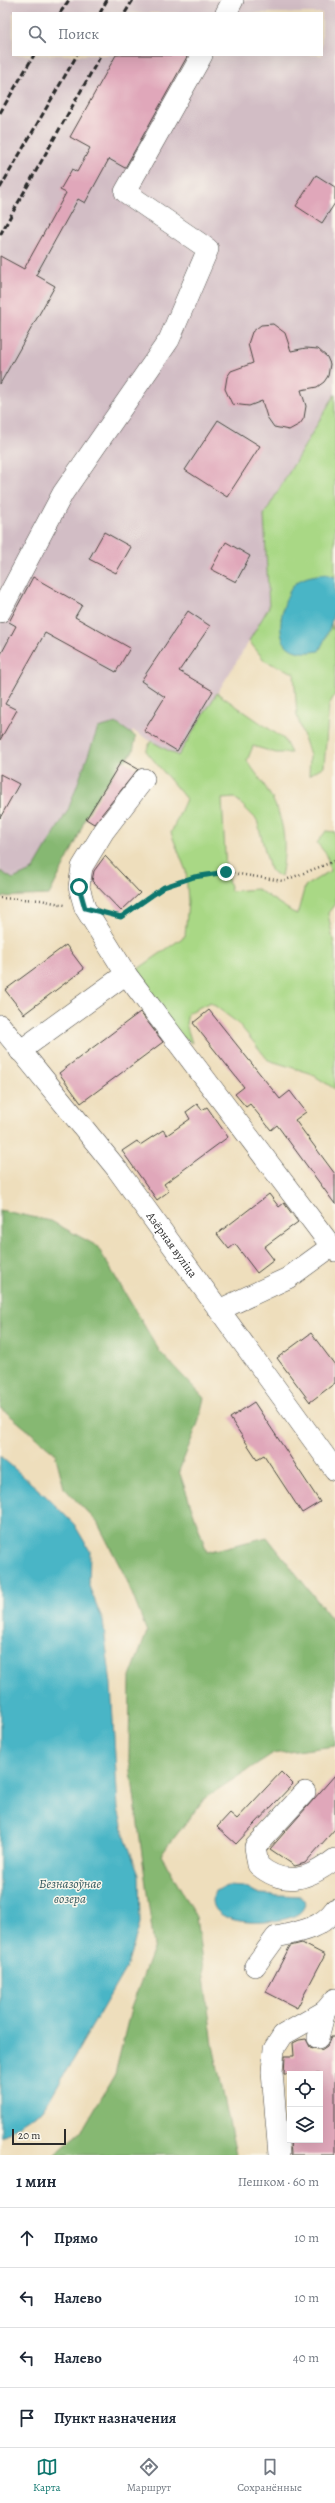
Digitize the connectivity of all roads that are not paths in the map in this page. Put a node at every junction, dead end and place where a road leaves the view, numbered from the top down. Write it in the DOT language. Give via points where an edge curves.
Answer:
graph roads {
  1 [pos="234,0"];
  2 [pos="227,12"];
  3 [pos="201,56"];
  4 [pos="0,612"];
  5 [pos="144,779"];
  6 [pos="126,974"];
  7 [pos="0,1025"];
  8 [pos="20,1051"];
  9 [pos="333,1249"];
  10 [pos="219,1310"];
  11 [pos="335,1470"];
  12 [pos="305,1792"];
  13 [pos="335,1858"];
  14 [pos="335,1910"];
  15 [pos="255,1966"];
  16 [pos="330,2005"];
  17 [pos="318,2038"];
  18 [pos="279,2155"];
  1 -- 2 [label="street"];
  3 -- 4 [label="street" via="125,192 208,249 169,340 62,494"];
  5 -- 6 [label="street" via="104,830 82,867 79,887 85,908"];
  6 -- 8 [label="street"];
  6 -- 9 [label="street"];
  7 -- 8 [label="street, Азёрная вуліца"];
  8 -- 10 [label="street, Азёрная вуліца" via="117,1169"];
  9 -- 10 [label="street" via="288,1278"];
  10 -- 11 [label="street, Азёрная вуліца"];
  12 -- 13 [label="street" via="255,1847 258,1865 270,1876 296,1880 321,1870"];
  14 -- 15 [label="street" via="311,1929 276,1937"];
  16 -- 17 [label="street"];
  16 -- 18 [label="street" via="283,2035 274,2049 272,2072"];
}
